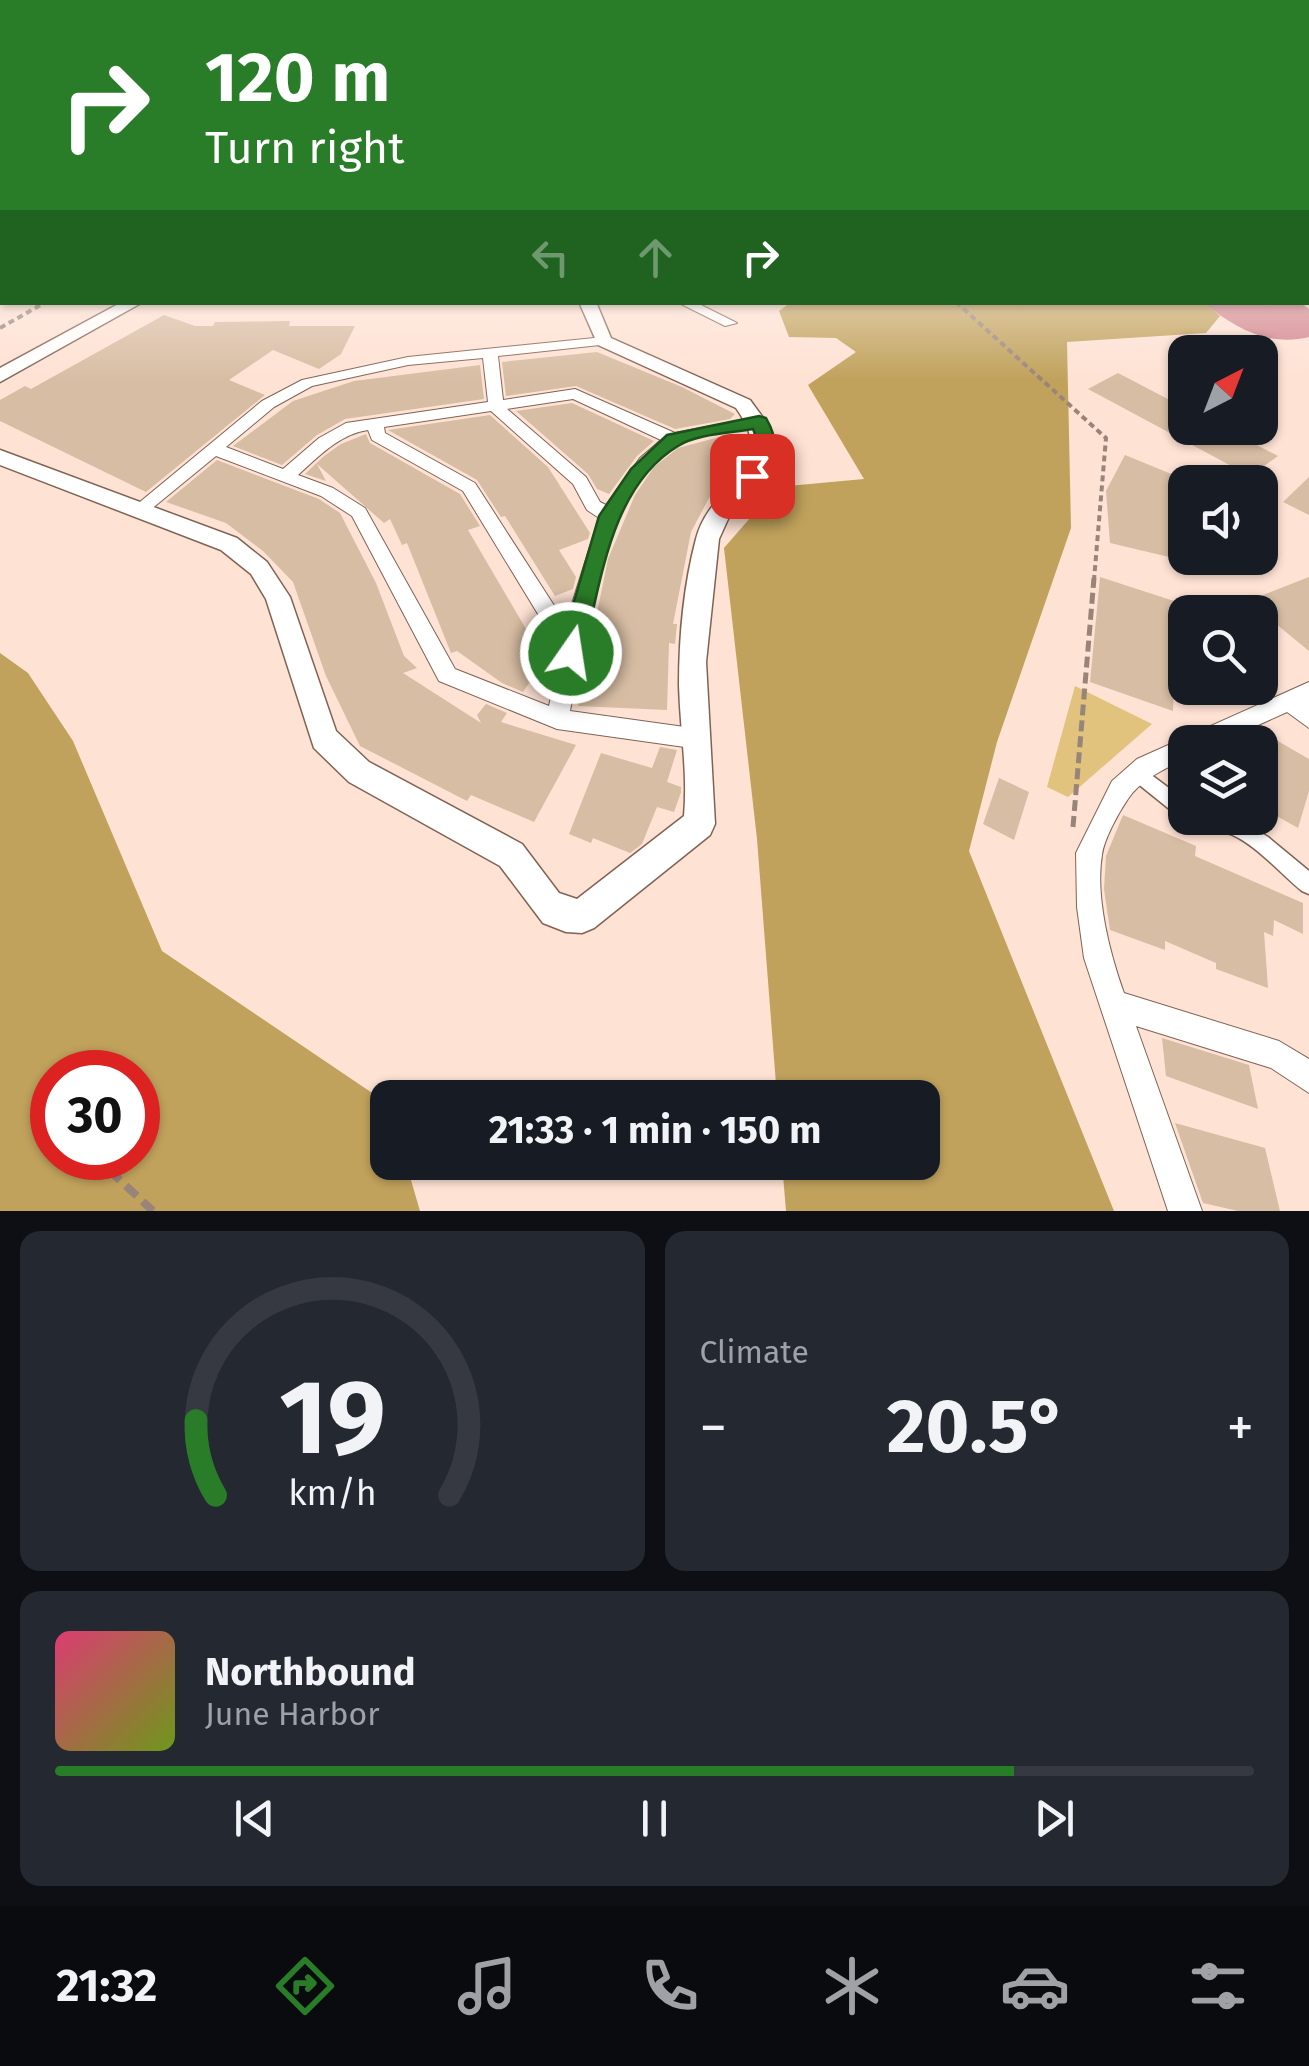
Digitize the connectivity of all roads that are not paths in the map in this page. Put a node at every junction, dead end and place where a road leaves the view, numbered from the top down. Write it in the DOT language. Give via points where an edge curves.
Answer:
graph roads {
  1 [pos="130,305"];
  2 [pos="589,305"];
  3 [pos="691,305"];
  4 [pos="730,323"];
  5 [pos="604,342"];
  6 [pos="490,354"];
  7 [pos="0,376"];
  8 [pos="496,407"];
  9 [pos="374,422"];
  10 [pos="759,422"];
  11 [pos="674,439"];
  12 [pos="214,449"];
  13 [pos="0,457"];
  14 [pos="288,475"];
  15 [pos="138,511"];
  16 [pos="609,516"];
  17 [pos="578,620"];
  18 [pos="1299,695"];
  19 [pos="1309,718"];
  20 [pos="557,719"];
  21 [pos="1235,725"];
  22 [pos="698,739"];
  23 [pos="1168,757"];
  24 [pos="1138,773"];
  25 [pos="1168,798"];
  26 [pos="1248,835"];
  27 [pos="1309,884"];
  28 [pos="1113,1004"];
  29 [pos="1307,1069"];
  30 [pos="1184,1211"];
  1 -- 7 [label="street"];
  2 -- 5 [label="street"];
  3 -- 4 [label="street"];
  5 -- 6 [label="street"];
  5 -- 10 [label="street" via="743,404"];
  6 -- 8 [label="street"];
  6 -- 12 [label="street" via="408,361 308,382 268,404"];
  8 -- 9 [label="street"];
  8 -- 11 [label="street" via="575,394"];
  8 -- 16 [label="street" via="580,481 593,506"];
  9 -- 14 [label="street" via="325,442"];
  9 -- 17 [label="street" via="378,436 469,487 548,612"];
  10 -- 11 [label="street"];
  10 -- 22 [label="street" via="768,441 764,459 708,533 693,662"];
  11 -- 16 [label="street"];
  12 -- 14 [label="street"];
  12 -- 15 [label="street"];
  13 -- 15 [label="street"];
  14 -- 20 [label="street" via="359,512 447,675"];
  15 -- 22 [label="street" via="229,544 259,568 278,596 324,738 359,772 511,855 529,871 542,902 562,917 582,916 610,898 699,824"];
  16 -- 17 [label="street"];
  17 -- 20 [label="street"];
  18 -- 19 [label="street"];
  18 -- 21 [label="street"];
  20 -- 22 [label="street"];
  23 -- 24 [label="street"];
  24 -- 25 [label="street"];
  24 -- 28 [label="street" via="1120,789 1089,853 1098,958"];
  26 -- 27 [label="street"];
  28 -- 29 [label="street"];
  28 -- 30 [label="street"];
}
